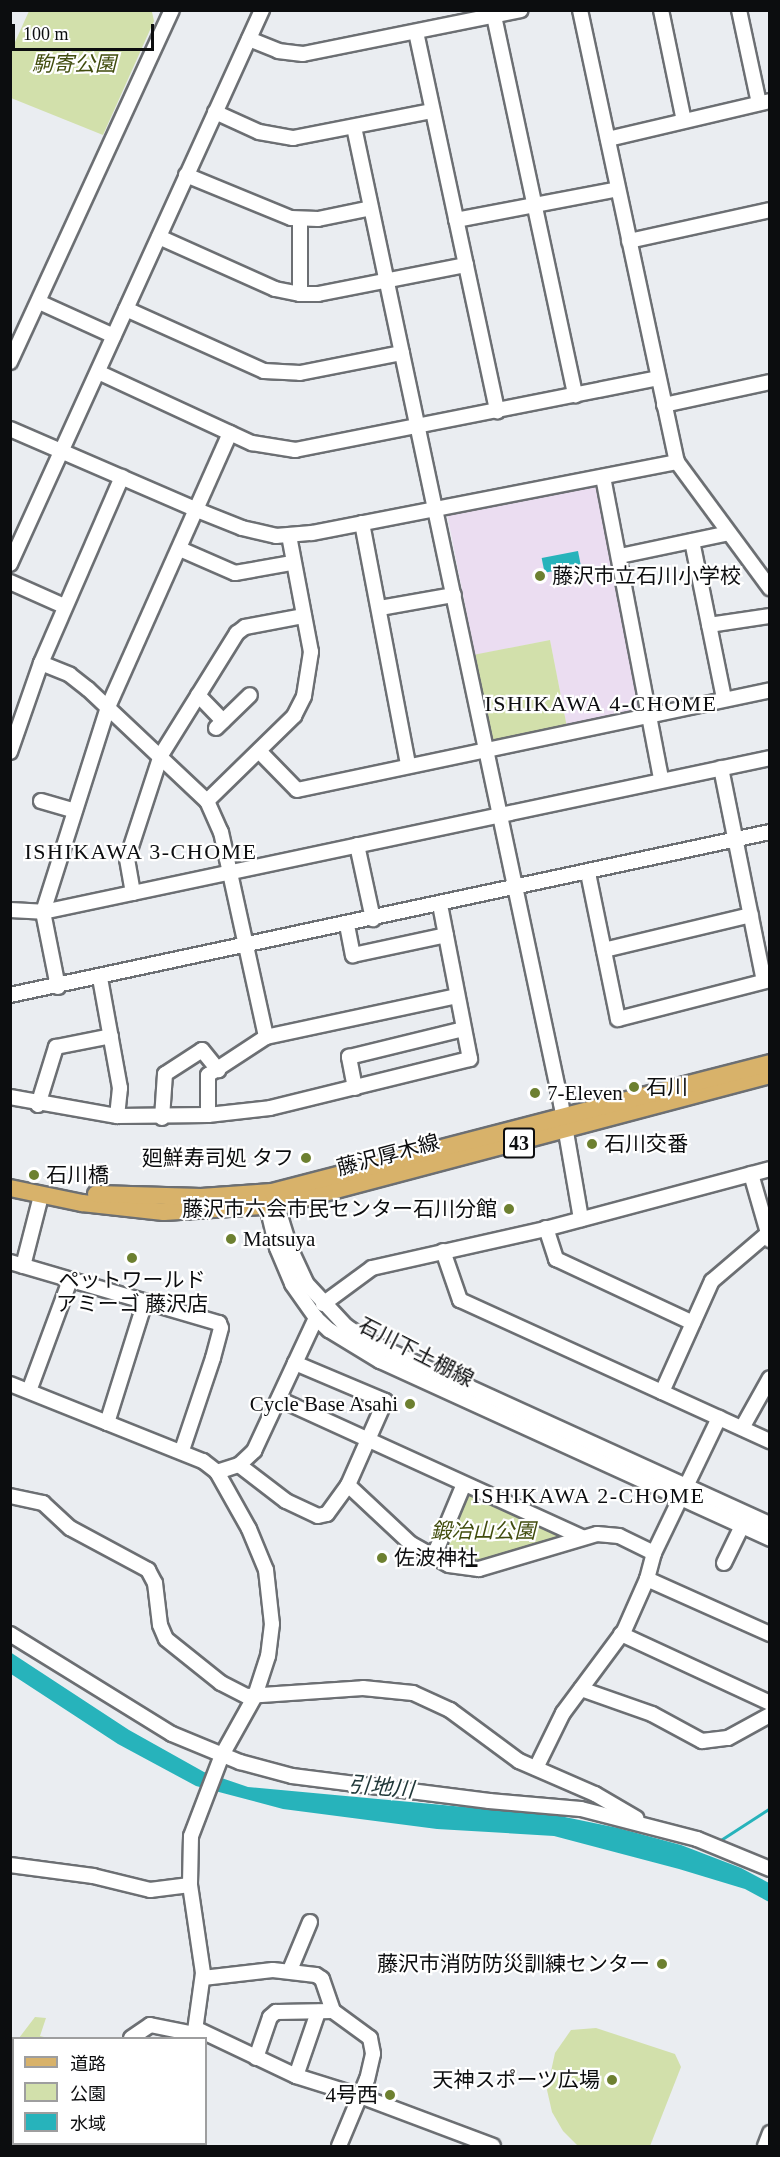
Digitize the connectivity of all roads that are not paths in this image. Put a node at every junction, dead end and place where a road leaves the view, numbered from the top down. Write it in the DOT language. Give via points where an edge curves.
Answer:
graph roads {
  1 [pos="172,10"];
  2 [pos="262,10"];
  3 [pos="521,10"];
  4 [pos="580,10"];
  5 [pos="661,10"];
  6 [pos="739,10"];
  7 [pos="494,16"];
  8 [pos="416,32"];
  9 [pos="249,39"];
  10 [pos="764,102"];
  11 [pos="432,111"];
  12 [pos="215,112"];
  13 [pos="684,121"];
  14 [pos="354,127"];
  15 [pos="608,139"];
  16 [pos="186,175"];
  17 [pos="618,189"];
  18 [pos="535,205"];
  19 [pos="371,208"];
  20 [pos="770,210"];
  21 [pos="300,219"];
  22 [pos="456,220"];
  23 [pos="159,237"];
  24 [pos="629,241"];
  25 [pos="465,265"];
  26 [pos="386,280"];
  27 [pos="300,294"];
  28 [pos="39,302"];
  29 [pos="126,309"];
  30 [pos="114,336"];
  31 [pos="15,341"];
  32 [pos="402,353"];
  33 [pos="10,362"];
  34 [pos="98,372"];
  35 [pos="658,378"];
  36 [pos="770,382"];
  37 [pos="575,395"];
  38 [pos="664,405"];
  39 [pos="497,411"];
  40 [pos="418,427"];
  41 [pos="10,429"];
  42 [pos="230,433"];
  43 [pos="62,451"];
  44 [pos="676,462"];
  45 [pos="122,477"];
  46 [pos="603,477"];
  47 [pos="436,509"];
  48 [pos="197,510"];
  49 [pos="362,523"];
  50 [pos="729,533"];
  51 [pos="289,536"];
  52 [pos="692,541"];
  53 [pos="180,549"];
  54 [pos="620,556"];
  55 [pos="292,562"];
  56 [pos="10,564"];
  57 [pos="10,582"];
  58 [pos="770,588"];
  59 [pos="454,595"];
  60 [pos="64,606"];
  61 [pos="380,608"];
  62 [pos="304,616"];
  63 [pos="770,616"];
  64 [pos="709,625"];
  65 [pos="41,663"];
  66 [pos="770,690"];
  67 [pos="198,695"];
  68 [pos="250,695"];
  69 [pos="724,698"];
  70 [pos="108,707"];
  71 [pos="650,715"];
  72 [pos="14,731"];
  73 [pos="485,750"];
  74 [pos="259,751"];
  75 [pos="10,752"];
  76 [pos="161,755"];
  77 [pos="770,758"];
  78 [pos="408,765"];
  79 [pos="721,768"];
  80 [pos="661,779"];
  81 [pos="41,801"];
  82 [pos="207,801"];
  83 [pos="75,811"];
  84 [pos="499,814"];
  85 [pos="770,832"];
  86 [pos="736,840"];
  87 [pos="357,845"];
  88 [pos="230,872"];
  89 [pos="588,873"];
  90 [pos="513,889"];
  91 [pos="133,893"];
  92 [pos="440,904"];
  93 [pos="10,910"];
  94 [pos="43,912"];
  95 [pos="751,915"];
  96 [pos="373,919"];
  97 [pos="346,925"];
  98 [pos="446,935"];
  99 [pos="246,946"];
  100 [pos="604,950"];
  101 [pos="100,978"];
  102 [pos="767,981"];
  103 [pos="58,987"];
  104 [pos="10,995"];
  105 [pos="457,996"];
  106 [pos="464,1029"];
  107 [pos="111,1036"];
  108 [pos="266,1037"];
  109 [pos="770,1063"];
  110 [pos="218,1070"];
  111 [pos="770,1075"];
  112 [pos="355,1088"];
  113 [pos="10,1097"];
  114 [pos="38,1105"];
  115 [pos="208,1115"];
  116 [pos="117,1116"];
  117 [pos="162,1118"];
  118 [pos="565,1123"];
  119 [pos="770,1168"];
  120 [pos="751,1174"];
  121 [pos="10,1177"];
  122 [pos="10,1188"];
  123 [pos="41,1196"];
  124 [pos="273,1201"];
  125 [pos="581,1219"];
  126 [pos="546,1228"];
  127 [pos="768,1237"];
  128 [pos="443,1251"];
  129 [pos="17,1264"];
  130 [pos="70,1280"];
  131 [pos="145,1302"];
  132 [pos="323,1304"];
  133 [pos="316,1318"];
  134 [pos="693,1323"];
  135 [pos="295,1363"];
  136 [pos="770,1378"];
  137 [pos="10,1384"];
  138 [pos="29,1392"];
  139 [pos="662,1392"];
  140 [pos="279,1399"];
  141 [pos="719,1418"];
  142 [pos="107,1423"];
  143 [pos="742,1428"];
  144 [pos="367,1440"];
  145 [pos="770,1441"];
  146 [pos="182,1450"];
  147 [pos="239,1465"];
  148 [pos="217,1472"];
  149 [pos="464,1484"];
  150 [pos="688,1484"];
  151 [pos="348,1485"];
  152 [pos="10,1496"];
  153 [pos="682,1498"];
  154 [pos="770,1524"];
  155 [pos="742,1526"];
  156 [pos="582,1537"];
  157 [pos="770,1539"];
  158 [pos="654,1553"];
  159 [pos="433,1558"];
  160 [pos="724,1563"];
  161 [pos="647,1579"];
  162 [pos="10,1634"];
  163 [pos="621,1634"];
  164 [pos="770,1634"];
  165 [pos="581,1689"];
  166 [pos="255,1696"];
  167 [pos="770,1703"];
  168 [pos="770,1715"];
  169 [pos="220,1760"];
  170 [pos="536,1768"];
  171 [pos="650,1827"];
  172 [pos="10,1865"];
  173 [pos="770,1869"];
  174 [pos="190,1885"];
  175 [pos="310,1922"];
  176 [pos="290,1970"];
  177 [pos="203,1978"];
  178 [pos="318,2012"];
  179 [pos="333,2012"];
  180 [pos="196,2034"];
  181 [pos="132,2037"];
  182 [pos="207,2038"];
  183 [pos="256,2058"];
  184 [pos="296,2076"];
  185 [pos="360,2096"];
  186 [pos="770,2133"];
  187 [pos="339,2146"];
  188 [pos="493,2146"];
  189 [pos="765,2146"];
  1 -- 28 [label="street"];
  2 -- 9 [label="street"];
  3 -- 7 [label="street"];
  4 -- 15 [label="street"];
  5 -- 13 [label="street"];
  6 -- 10 [label="street"];
  7 -- 8 [label="street"];
  7 -- 18 [label="street"];
  8 -- 9 [label="street" via="303,54 278,51"];
  8 -- 11 [label="street"];
  9 -- 12 [label="street"];
  10 -- 13 [label="street"];
  11 -- 14 [label="street"];
  11 -- 22 [label="street"];
  12 -- 14 [label="street" via="259,132 292,138"];
  12 -- 16 [label="street"];
  13 -- 15 [label="street"];
  14 -- 19 [label="street"];
  15 -- 17 [label="street"];
  16 -- 21 [label="street" via="272,213"];
  16 -- 23 [label="street"];
  17 -- 18 [label="street"];
  17 -- 24 [label="street"];
  18 -- 22 [label="street"];
  18 -- 37 [label="street"];
  19 -- 21 [label="street"];
  19 -- 26 [label="street"];
  20 -- 24 [label="street"];
  21 -- 27 [label="street"];
  22 -- 25 [label="street"];
  23 -- 27 [label="street" via="275,289"];
  23 -- 29 [label="street"];
  24 -- 35 [label="street"];
  25 -- 26 [label="street"];
  25 -- 39 [label="street"];
  26 -- 27 [label="street"];
  26 -- 32 [label="street"];
  28 -- 30 [label="street"];
  28 -- 31 [label="street"];
  29 -- 30 [label="street"];
  29 -- 32 [label="street" via="264,371 300,373"];
  30 -- 34 [label="street"];
  31 -- 33 [label="street"];
  32 -- 40 [label="street"];
  34 -- 42 [label="street"];
  34 -- 43 [label="street"];
  35 -- 37 [label="street"];
  35 -- 38 [label="street"];
  36 -- 38 [label="street"];
  37 -- 39 [label="street"];
  38 -- 44 [label="street"];
  39 -- 40 [label="street"];
  40 -- 42 [label="street" via="295,450 266,448"];
  40 -- 47 [label="street"];
  41 -- 43 [label="street"];
  42 -- 48 [label="street"];
  43 -- 45 [label="street"];
  43 -- 56 [label="street"];
  44 -- 46 [label="street"];
  44 -- 50 [label="street"];
  45 -- 48 [label="street"];
  45 -- 60 [label="street"];
  46 -- 47 [label="street"];
  46 -- 54 [label="street"];
  47 -- 49 [label="street"];
  47 -- 59 [label="street"];
  48 -- 51 [label="street" via="260,534"];
  48 -- 53 [label="street"];
  49 -- 51 [label="street"];
  49 -- 61 [label="street"];
  50 -- 52 [label="street"];
  50 -- 58 [label="street"];
  51 -- 55 [label="street"];
  52 -- 54 [label="street"];
  52 -- 64 [label="street"];
  53 -- 55 [label="street" via="235,573"];
  53 -- 70 [label="street"];
  54 -- 71 [label="street"];
  55 -- 62 [label="street"];
  57 -- 60 [label="street"];
  59 -- 61 [label="street"];
  59 -- 73 [label="street"];
  60 -- 65 [label="street"];
  61 -- 78 [label="street"];
  62 -- 67 [label="street" via="245,627"];
  62 -- 74 [label="street" via="311,652 304,696 294,716"];
  63 -- 64 [label="street"];
  64 -- 69 [label="street"];
  65 -- 70 [label="street" via="70,675"];
  65 -- 72 [label="street"];
  66 -- 69 [label="street"];
  67 -- 68 [label="street" via="219,724"];
  67 -- 76 [label="street"];
  69 -- 71 [label="street"];
  70 -- 76 [label="street"];
  70 -- 83 [label="street"];
  71 -- 73 [label="street"];
  71 -- 80 [label="street"];
  72 -- 75 [label="street"];
  73 -- 78 [label="street"];
  73 -- 84 [label="street"];
  74 -- 78 [label="street" via="297,790"];
  74 -- 82 [label="street"];
  76 -- 82 [label="street"];
  76 -- 91 [label="street" via="127,860"];
  77 -- 79 [label="street"];
  79 -- 80 [label="street"];
  79 -- 86 [label="street"];
  80 -- 84 [label="street"];
  81 -- 83 [label="street"];
  82 -- 88 [label="street" via="221,832"];
  83 -- 94 [label="street"];
  84 -- 87 [label="street"];
  84 -- 90 [label="street"];
  85 -- 86 [label="street"];
  86 -- 89 [label="street"];
  86 -- 95 [label="street"];
  87 -- 88 [label="street"];
  87 -- 96 [label="street"];
  88 -- 91 [label="street"];
  88 -- 99 [label="street"];
  89 -- 90 [label="street"];
  89 -- 100 [label="street"];
  90 -- 92 [label="street"];
  90 -- 118 [label="street"];
  91 -- 94 [label="street"];
  92 -- 96 [label="street"];
  92 -- 98 [label="street"];
  93 -- 94 [label="street"];
  94 -- 103 [label="street"];
  95 -- 100 [label="street"];
  95 -- 102 [label="street"];
  96 -- 97 [label="street"];
  97 -- 98 [label="street" via="353,955"];
  97 -- 99 [label="street"];
  98 -- 105 [label="street"];
  99 -- 101 [label="street"];
  99 -- 108 [label="street"];
  100 -- 102 [label="street" via="618,1019"];
  101 -- 103 [label="street"];
  101 -- 107 [label="street"];
  103 -- 104 [label="street"];
  105 -- 106 [label="street"];
  105 -- 108 [label="street"];
  106 -- 112 [label="street" via="470,1059"];
  106 -- 112 [label="street" via="349,1057"];
  107 -- 114 [label="street" via="57,1047"];
  107 -- 116 [label="street" via="120,1088"];
  108 -- 110 [label="street"];
  109 -- 118 [label="main road, 藤沢厚木線 / 43"];
  110 -- 115 [label="street" via="208,1075"];
  110 -- 117 [label="street" via="202,1050 165,1074"];
  111 -- 118 [label="main road, 藤沢厚木線 / 43"];
  112 -- 115 [label="street" via="270,1108"];
  113 -- 114 [label="street"];
  114 -- 116 [label="street"];
  115 -- 117 [label="street"];
  116 -- 117 [label="street"];
  118 -- 124 [label="main road, 藤沢厚木線 / 43"];
  118 -- 125 [label="street"];
  119 -- 120 [label="street"];
  120 -- 125 [label="street"];
  120 -- 127 [label="street"];
  121 -- 124 [label="main road, 藤沢厚木線 / 43" via="43,1186 120,1196"];
  122 -- 123 [label="main road, 藤沢厚木線 / 43"];
  123 -- 124 [label="main road, 藤沢厚木線 / 43" via="164,1212"];
  123 -- 129 [label="street"];
  124 -- 132 [label="street, 石川下土棚線" via="306,1283"];
  124 -- 133 [label="street, 石川下土棚線" via="277,1248 292,1284"];
  125 -- 126 [label="street"];
  126 -- 128 [label="street"];
  126 -- 134 [label="street" via="556,1259"];
  127 -- 134 [label="street" via="712,1281"];
  128 -- 132 [label="street" via="372,1268"];
  128 -- 139 [label="street" via="460,1300"];
  129 -- 130 [label="street"];
  130 -- 131 [label="street"];
  130 -- 138 [label="street"];
  131 -- 142 [label="street"];
  131 -- 146 [label="street" via="219,1323 221,1328"];
  132 -- 150 [label="street, 石川下土棚線" via="370,1342"];
  133 -- 135 [label="street"];
  133 -- 153 [label="street, 石川下土棚線" via="380,1361"];
  134 -- 139 [label="street"];
  135 -- 140 [label="street"];
  135 -- 144 [label="street" via="385,1401"];
  136 -- 143 [label="street"];
  137 -- 138 [label="street"];
  138 -- 142 [label="street"];
  139 -- 141 [label="street"];
  140 -- 144 [label="street"];
  140 -- 147 [label="street" via="254,1451"];
  141 -- 143 [label="street"];
  141 -- 150 [label="street"];
  142 -- 146 [label="street"];
  143 -- 145 [label="street"];
  144 -- 149 [label="street"];
  144 -- 151 [label="street"];
  146 -- 148 [label="street"];
  147 -- 148 [label="street"];
  147 -- 151 [label="street" via="286,1501 318,1516 327,1514"];
  148 -- 166 [label="street" via="260,1553 270,1592 271,1640"];
  149 -- 156 [label="street"];
  149 -- 159 [label="street"];
  150 -- 153 [label="street"];
  150 -- 154 [label="street, 石川下土棚線"];
  151 -- 159 [label="street" via="384,1522"];
  152 -- 166 [label="street" via="43,1503 70,1528 148,1570 155,1583 160,1625 166,1639 221,1683"];
  153 -- 155 [label="street, 石川下土棚線"];
  153 -- 158 [label="street"];
  155 -- 157 [label="street, 石川下土棚線"];
  155 -- 160 [label="street"];
  156 -- 158 [label="street" via="619,1536"];
  156 -- 159 [label="street" via="479,1569"];
  158 -- 161 [label="street"];
  161 -- 163 [label="street"];
  161 -- 164 [label="street"];
  162 -- 169 [label="street" via="147,1721"];
  163 -- 165 [label="street"];
  163 -- 167 [label="street"];
  165 -- 168 [label="street" via="652,1714 702,1741 728,1738"];
  165 -- 170 [label="street" via="563,1713"];
  166 -- 169 [label="street"];
  166 -- 170 [label="street" via="363,1688 413,1693 450,1710 502,1750"];
  169 -- 171 [label="street" via="292,1776 489,1801 559,1805"];
  169 -- 174 [label="street" via="191,1836"];
  170 -- 171 [label="street" via="595,1794"];
  171 -- 173 [label="street" via="705,1842"];
  172 -- 174 [label="street" via="93,1876 150,1890"];
  174 -- 177 [label="street"];
  175 -- 176 [label="street"];
  176 -- 177 [label="street"];
  176 -- 179 [label="street" via="322,1979"];
  177 -- 180 [label="street"];
  178 -- 179 [label="street"];
  178 -- 183 [label="street" via="276,2012 270,2017"];
  178 -- 184 [label="street"];
  179 -- 185 [label="street" via="370,2038 373,2054"];
  180 -- 181 [label="street" via="150,2025"];
  182 -- 183 [label="street"];
  183 -- 184 [label="street"];
  184 -- 185 [label="street"];
  185 -- 187 [label="street"];
  185 -- 188 [label="street"];
  186 -- 189 [label="street"];
}
